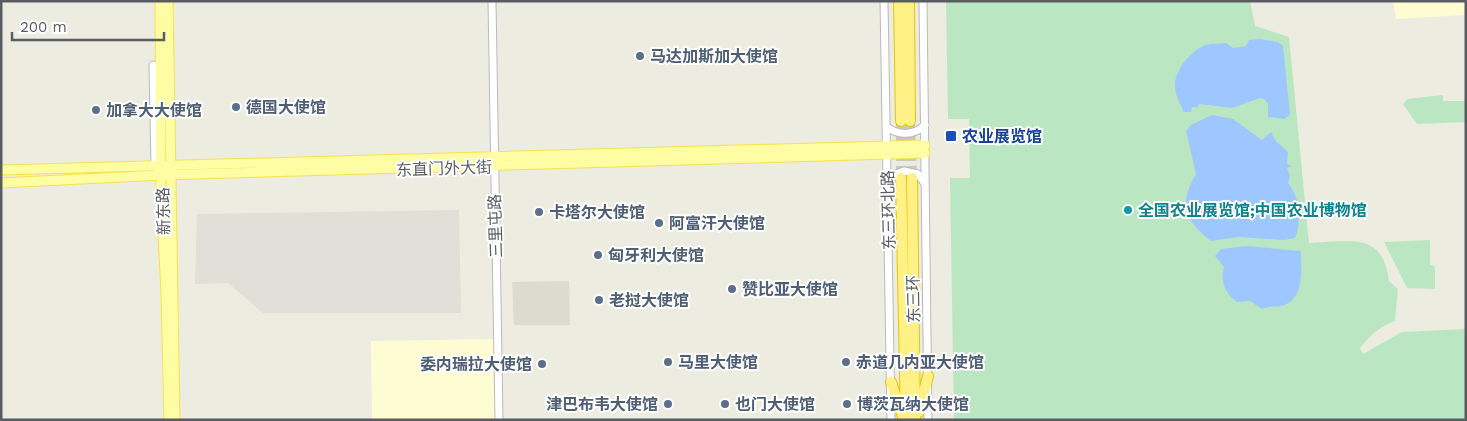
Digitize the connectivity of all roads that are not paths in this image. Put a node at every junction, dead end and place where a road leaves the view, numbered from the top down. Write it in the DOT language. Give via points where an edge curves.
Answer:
graph roads {
  1 [pos="160,1"];
  2 [pos="168,1"];
  3 [pos="492,1"];
  4 [pos="884,1"];
  5 [pos="899,1"];
  6 [pos="909,1"];
  7 [pos="923,1"];
  8 [pos="153,65"];
  9 [pos="925,125"];
  10 [pos="886,126"];
  11 [pos="925,149"];
  12 [pos="887,150"];
  13 [pos="494,162"];
  14 [pos="1,170"];
  15 [pos="164,170"];
  16 [pos="1,183"];
  17 [pos="887,186"];
  18 [pos="925,186"];
  19 [pos="928,376"];
  20 [pos="891,382"];
  21 [pos="169,420"];
  22 [pos="175,420"];
  23 [pos="499,420"];
  24 [pos="891,420"];
  25 [pos="905,420"];
  26 [pos="916,420"];
  27 [pos="928,420"];
  1 -- 15 [label="main road, 新东路"];
  2 -- 15 [label="main road, 新东路"];
  3 -- 13 [label="street, 三里屯路"];
  4 -- 10 [label="street, 东三环北路"];
  5 -- 6 [label="highway" via="906,121"];
  7 -- 9 [label="street"];
  8 -- 15 [label="street, 新东路"];
  9 -- 10 [label="street" via="919,130 903,133"];
  9 -- 11 [label="street"];
  10 -- 12 [label="street, 东三环北路"];
  11 -- 12 [label="main road, 东直门外大街"];
  11 -- 18 [label="street"];
  12 -- 13 [label="main road, 东直门外大街"];
  12 -- 17 [label="street, 东三环北路"];
  13 -- 15 [label="main road, 东直门外大街"];
  13 -- 23 [label="street, 三里屯路"];
  14 -- 15 [label="main road, 东直门外大街"];
  15 -- 16 [label="main road, 东直门外大街"];
  15 -- 21 [label="main road, 新东路"];
  15 -- 22 [label="main road, 新东路"];
  17 -- 18 [label="street" via="890,176 904,171 918,174"];
  17 -- 20 [label="street, 东三环北路"];
  18 -- 19 [label="street"];
  19 -- 26 [label="highway"];
  19 -- 27 [label="street"];
  20 -- 24 [label="street, 东三环北路"];
  20 -- 25 [label="highway"];
  25 -- 26 [label="highway, 东三环" via="907,178"];
}
